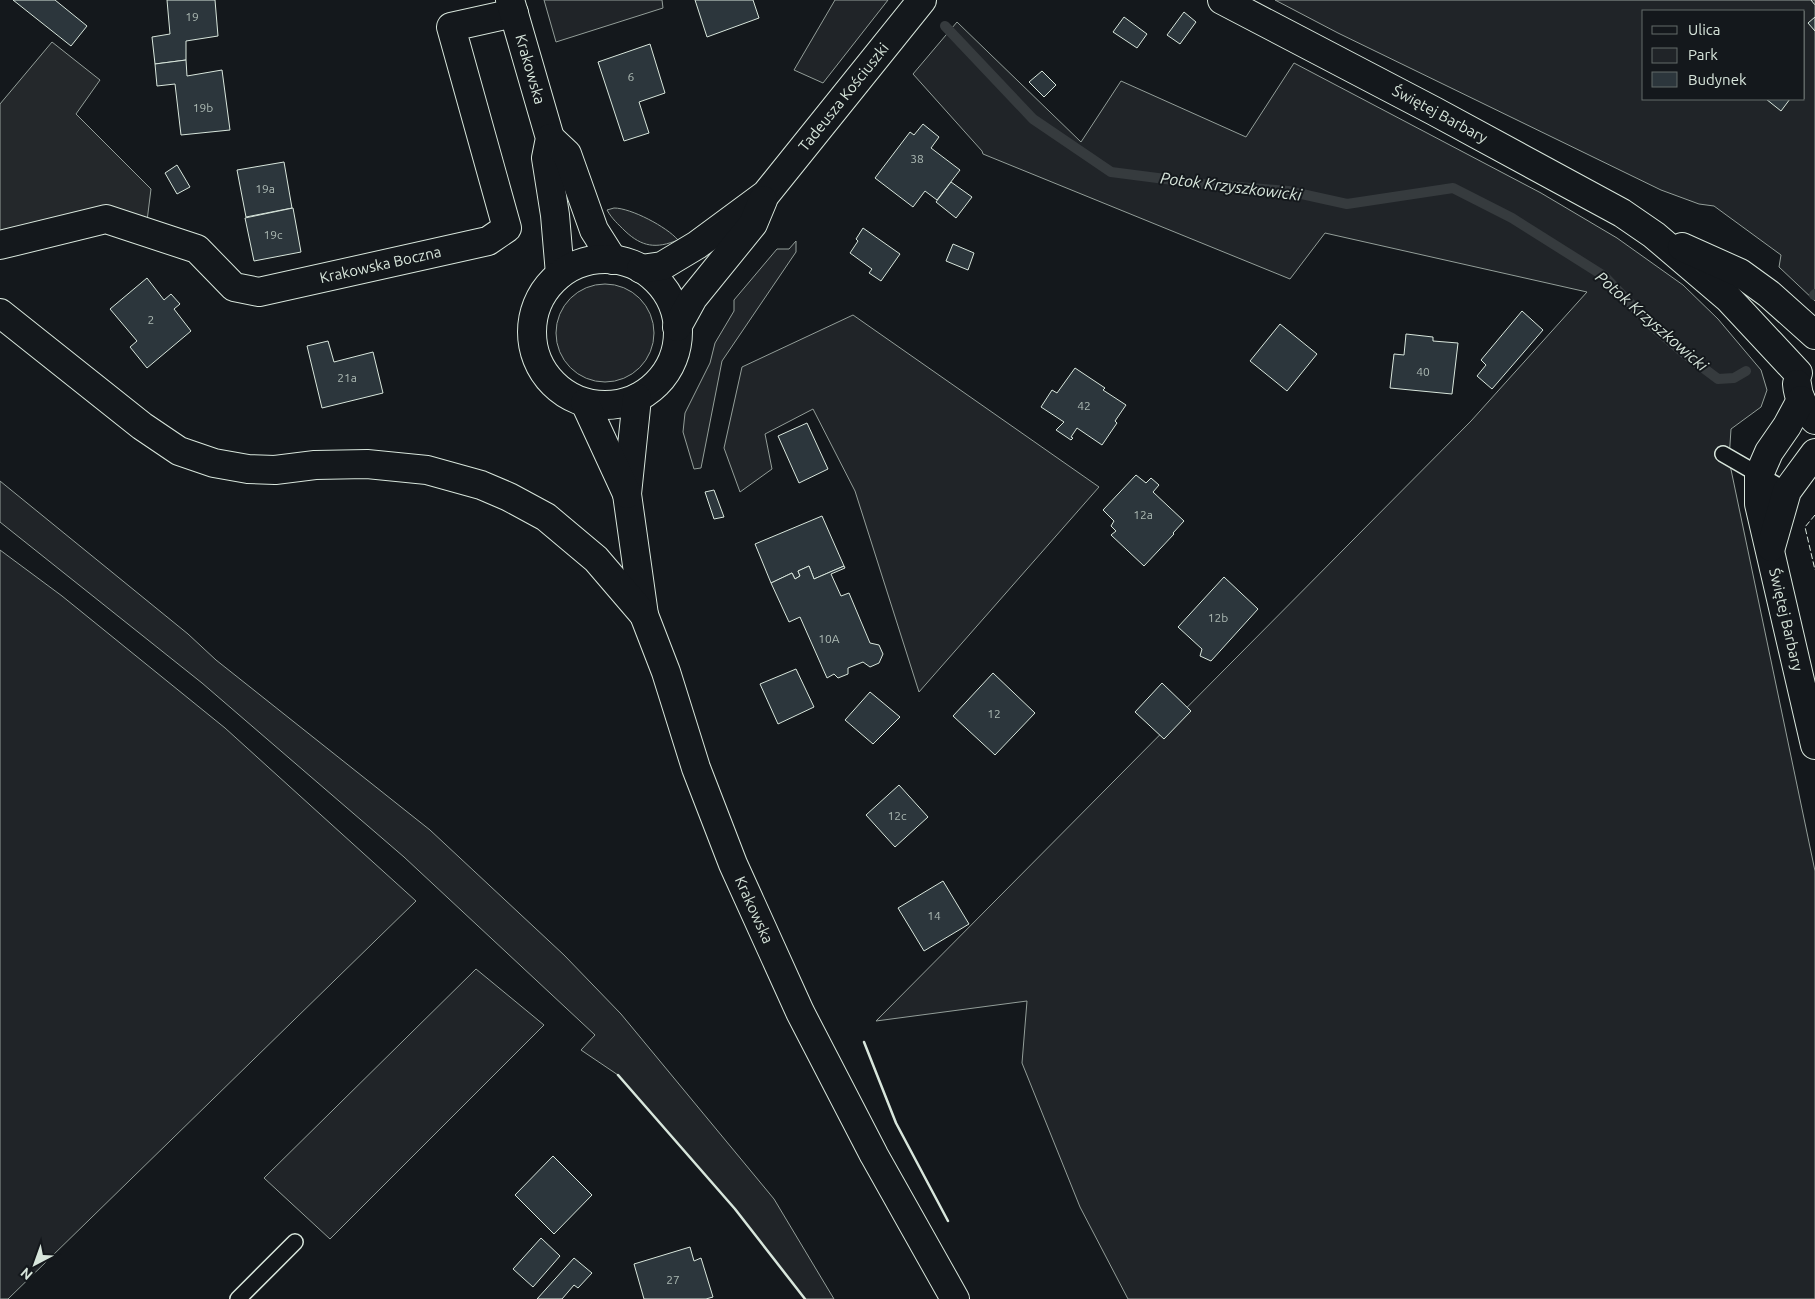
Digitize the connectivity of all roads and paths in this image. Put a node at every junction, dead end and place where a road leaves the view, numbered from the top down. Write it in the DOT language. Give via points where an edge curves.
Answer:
graph roads {
  1 [pos="922,0"];
  2 [pos="1222,0"];
  3 [pos="512,6"];
  4 [pos="550,138"];
  5 [pos="766,194"];
  6 [pos="1654,235"];
  7 [pos="0,245"];
  8 [pos="614,260"];
  9 [pos="641,269"];
  10 [pos="560,274"];
  11 [pos="0,313"];
  12 [pos="677,327"];
  13 [pos="1815,335"];
  14 [pos="1815,343"];
  15 [pos="1798,373"];
  16 [pos="637,398"];
  17 [pos="585,403"];
  18 [pos="1808,410"];
  19 [pos="1815,453"];
  20 [pos="1723,454"];
  21 [pos="1759,475"];
  22 [pos="1788,491"];
  23 [pos="627,494"];
  24 [pos="1770,551"];
  25 [pos="644,615"];
  26 [pos="1815,745"];
  27 [pos="295,1242"];
  28 [pos="238,1299"];
  29 [pos="955,1299"];
  1 -- 5 [label="street, Tadeusza Kościuszki"];
  2 -- 6 [label="street, Świętej Barbary" via="1622,213"];
  3 -- 4 [label="street, Krakowska"];
  3 -- 7 [label="street, Krakowska Boczna" via="450,26 507,228 488,241 259,292 234,288 197,249 106,219"];
  4 -- 8 [label="street, Krakowska" via="567,154 594,230"];
  4 -- 10 [label="street, Krakowska" via="546,158"];
  5 -- 9 [label="street, Tadeusza Kościuszki" via="697,245 662,266"];
  5 -- 12 [label="street, Tadeusza Kościuszki" via="753,224 693,298"];
  6 -- 13 [label="street, Świętej Barbary" via="1740,273"];
  6 -- 15 [label="street, Świętej Barbary" via="1728,298"];
  8 -- 9 [label="street"];
  8 -- 10 [label="street" via="585,262"];
  9 -- 12 [label="street" via="662,288 675,313"];
  10 -- 17 [label="street" via="550,284 536,309 532,337 534,351 547,376 568,395"];
  11 -- 25 [label="street" via="142,426 179,451 248,470 367,464 427,470 481,484 509,496 546,517 577,541"];
  12 -- 16 [label="street" via="674,355 668,368 654,386"];
  14 -- 15 [label="street" via="1806,352"];
  15 -- 18 [label="street" via="1797,390"];
  16 -- 17 [label="street" via="610,405"];
  16 -- 23 [label="street, Krakowska"];
  17 -- 23 [label="street, Krakowska"];
  18 -- 21 [label="street, Świętej Barbary" via="1787,426 1769,452"];
  19 -- 22 [label="street, Świętej Barbary"];
  20 -- 21 [label="lane"];
  21 -- 22 [label="lane"];
  21 -- 24 [label="street, Świętej Barbary" via="1760,504"];
  22 -- 24 [label="street, Świętej Barbary"];
  23 -- 25 [label="street, Krakowska"];
  24 -- 26 [label="street, Świętej Barbary"];
  25 -- 29 [label="street, Krakowska" via="730,856 792,994 874,1155"];
  27 -- 28 [label="lane"];
}
